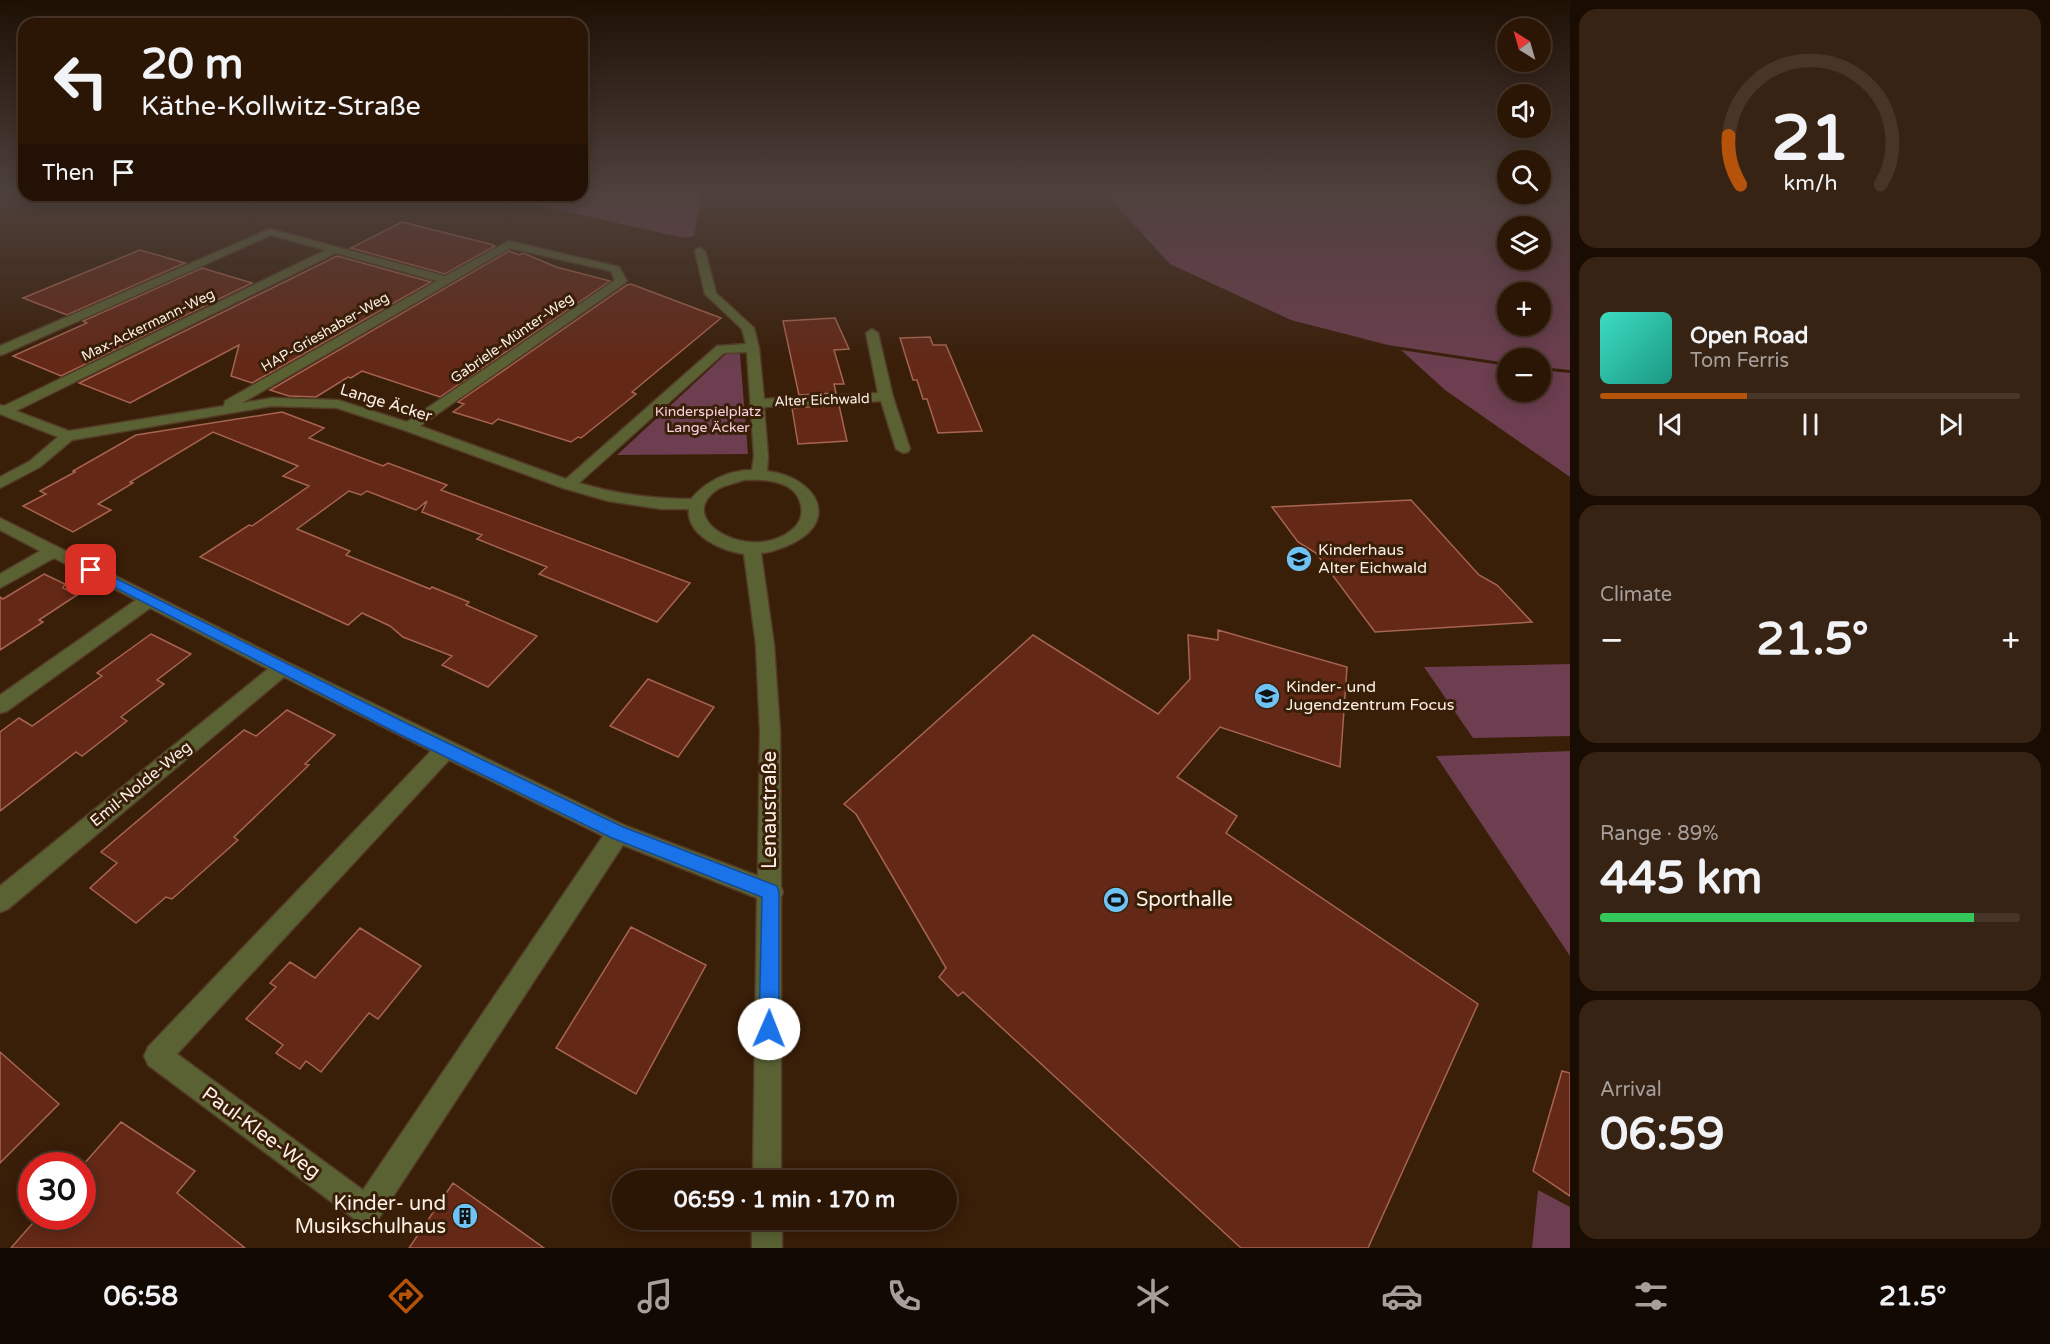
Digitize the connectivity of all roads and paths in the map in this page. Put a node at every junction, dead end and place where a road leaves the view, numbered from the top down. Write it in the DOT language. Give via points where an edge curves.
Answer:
graph roads {
  1 [pos="231,249"];
  2 [pos="338,249"];
  3 [pos="500,249"];
  4 [pos="531,249"];
  5 [pos="700,251"];
  6 [pos="446,280"];
  7 [pos="872,333"];
  8 [pos="753,348"];
  9 [pos="0,351"];
  10 [pos="886,397"];
  11 [pos="758,403"];
  12 [pos="2,410"];
  13 [pos="219,410"];
  14 [pos="409,427"];
  15 [pos="68,436"];
  16 [pos="903,449"];
  17 [pos="759,475"];
  18 [pos="0,483"];
  19 [pos="568,485"];
  20 [pos="697,504"];
  21 [pos="0,523"];
  22 [pos="752,548"];
  23 [pos="52,551"];
  24 [pos="0,582"];
  25 [pos="150,599"];
  26 [pos="282,668"];
  27 [pos="0,705"];
  28 [pos="445,750"];
  29 [pos="618,833"];
  30 [pos="771,892"];
  31 [pos="0,900"];
  32 [pos="767,1170"];
  33 [pos="767,1230"];
  34 [pos="766,1248"];
  1 -- 9 [label="street"];
  2 -- 6 [label="street"];
  2 -- 12 [label="street, Max-Ackermann-Weg"];
  3 -- 6 [label="street, Gabriele-Münter-Weg"];
  4 -- 14 [label="street, Gabriele-Münter-Weg" via="615,269 621,281"];
  5 -- 8 [label="street, Alter Eichwald" via="711,294 748,328"];
  6 -- 13 [label="street, HAP-Grieshaber-Weg"];
  7 -- 10 [label="street, Alter Eichwald"];
  8 -- 11 [label="street, Alter Eichwald"];
  8 -- 19 [label="street" via="721,349"];
  10 -- 11 [label="street, Alter Eichwald"];
  10 -- 16 [label="street, Alter Eichwald"];
  11 -- 17 [label="street, Alter Eichwald"];
  12 -- 15 [label="street"];
  13 -- 14 [label="street, Lange Äcker" via="272,402 338,404"];
  13 -- 15 [label="street, Lange Äcker"];
  14 -- 19 [label="street, Lange Äcker"];
  15 -- 18 [label="street" via="35,464"];
  17 -- 20 [label="street" via="713,485"];
  17 -- 22 [label="street" via="785,480 804,493 810,518 789,539"];
  19 -- 20 [label="street, Lange Äcker" via="613,498"];
  20 -- 22 [label="street" via="698,522 712,538"];
  21 -- 23 [label="street"];
  22 -- 30 [label="street, Lenaustraße" via="765,645 770,732"];
  23 -- 24 [label="street"];
  23 -- 25 [label="street"];
  25 -- 26 [label="street"];
  25 -- 27 [label="street"];
  26 -- 28 [label="street"];
  26 -- 31 [label="street, Emil-Nolde-Weg"];
  28 -- 29 [label="street"];
  28 -- 29 [label="street, Paul-Klee-Weg" via="157,1056 367,1211"];
  29 -- 30 [label="street"];
  30 -- 32 [label="street, Lenaustraße"];
  33 -- 34 [label="street"];
}
